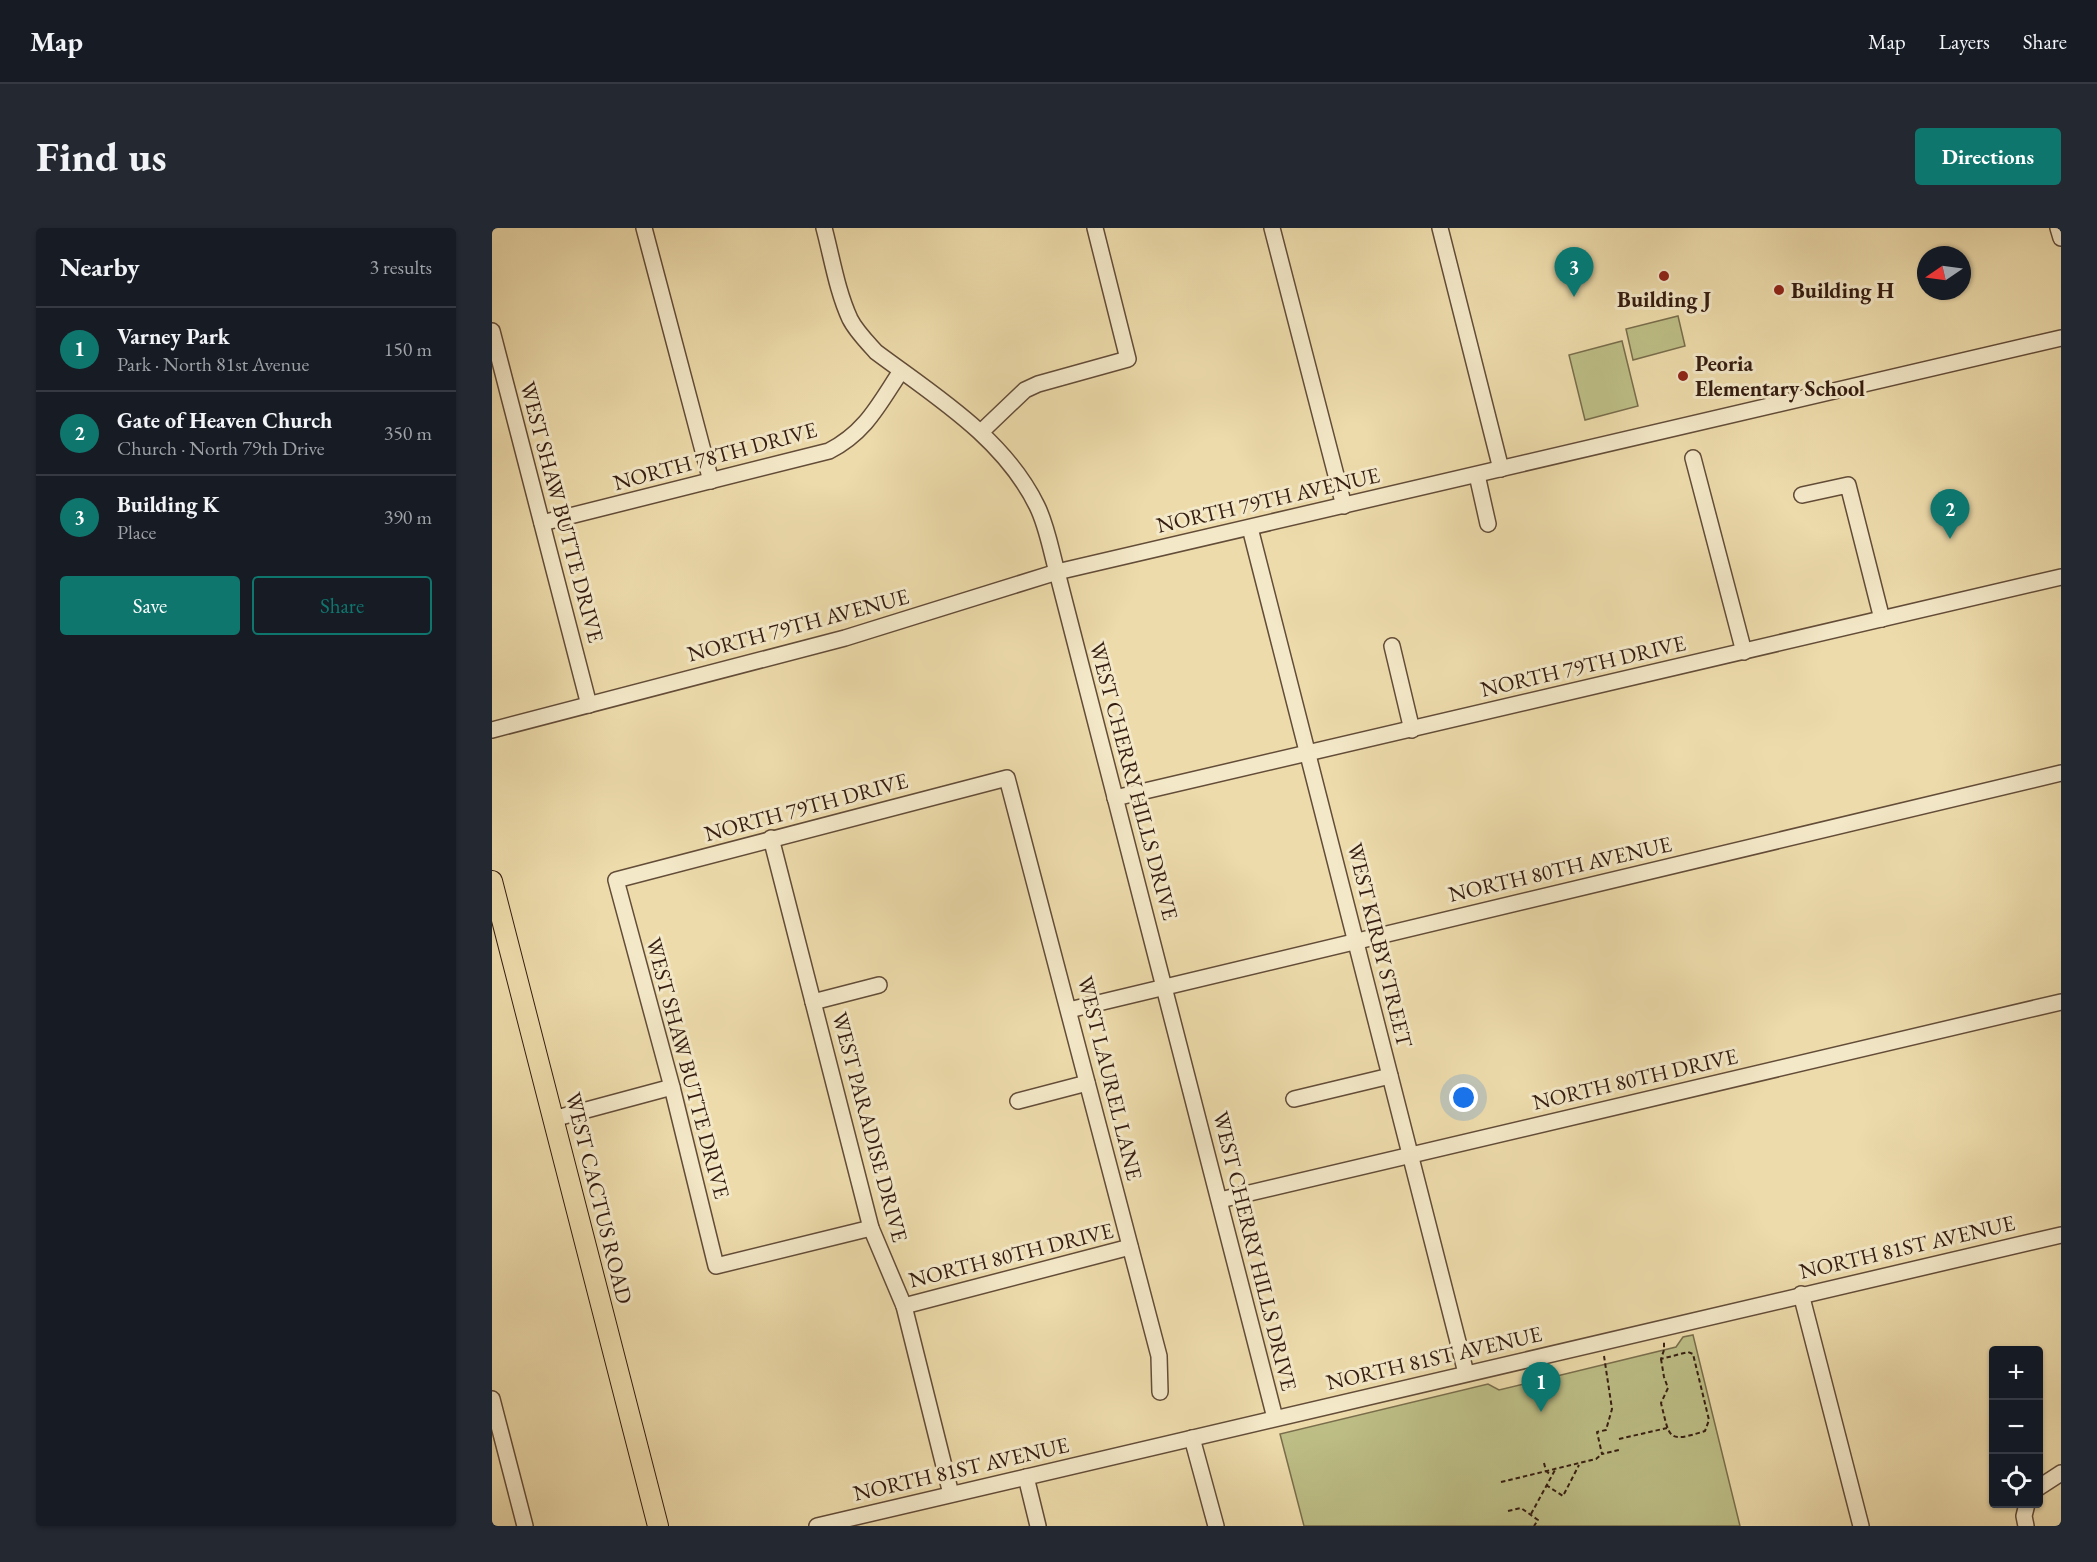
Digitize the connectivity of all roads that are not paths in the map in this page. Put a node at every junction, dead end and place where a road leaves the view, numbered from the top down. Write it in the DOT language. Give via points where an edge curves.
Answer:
graph roads {
  1 [pos="644,228"];
  2 [pos="824,228"];
  3 [pos="1095,228"];
  4 [pos="1272,228"];
  5 [pos="1440,228"];
  6 [pos="2058,228"];
  7 [pos="2061,238"];
  8 [pos="492,331"];
  9 [pos="2061,338"];
  10 [pos="902,371"];
  11 [pos="981,432"];
  12 [pos="1693,458"];
  13 [pos="1501,469"];
  14 [pos="1477,475"];
  15 [pos="711,481"];
  16 [pos="1802,495"];
  17 [pos="1344,506"];
  18 [pos="542,523"];
  19 [pos="1488,524"];
  20 [pos="1250,528"];
  21 [pos="1057,572"];
  22 [pos="2061,577"];
  23 [pos="1882,619"];
  24 [pos="1392,646"];
  25 [pos="1744,652"];
  26 [pos="589,705"];
  27 [pos="492,730"];
  28 [pos="1412,730"];
  29 [pos="1308,754"];
  30 [pos="2061,773"];
  31 [pos="1007,778"];
  32 [pos="1115,798"];
  33 [pos="771,838"];
  34 [pos="616,880"];
  35 [pos="492,881"];
  36 [pos="1355,940"];
  37 [pos="879,985"];
  38 [pos="1164,986"];
  39 [pos="813,1002"];
  40 [pos="2061,1002"];
  41 [pos="1069,1010"];
  42 [pos="1390,1076"];
  43 [pos="1087,1083"];
  44 [pos="672,1087"];
  45 [pos="1294,1099"];
  46 [pos="1018,1101"];
  47 [pos="553,1119"];
  48 [pos="1411,1156"];
  49 [pos="1220,1200"];
  50 [pos="871,1228"];
  51 [pos="2061,1235"];
  52 [pos="1130,1247"];
  53 [pos="1801,1294"];
  54 [pos="904,1306"];
  55 [pos="1466,1373"];
  56 [pos="1160,1392"];
  57 [pos="492,1399"];
  58 [pos="1275,1418"];
  59 [pos="1192,1438"];
  60 [pos="2061,1473"];
  61 [pos="1026,1477"];
  62 [pos="2043,1485"];
  63 [pos="951,1494"];
  64 [pos="2025,1508"];
  65 [pos="525,1526"];
  66 [pos="658,1526"];
  67 [pos="817,1526"];
  68 [pos="1038,1526"];
  69 [pos="1215,1526"];
  70 [pos="1861,1526"];
  71 [pos="2026,1526"];
  1 -- 15 [label="street"];
  2 -- 10 [label="street, WEST CHERRY HILLS DRIVE" via="850,319 876,352"];
  3 -- 11 [label="street" via="1128,359 1025,390"];
  4 -- 17 [label="street"];
  5 -- 13 [label="street"];
  6 -- 7 [label="street"];
  8 -- 18 [label="street, WEST SHAW BUTTE DRIVE"];
  9 -- 13 [label="street, NORTH 79TH AVENUE"];
  10 -- 11 [label="street, WEST CHERRY HILLS DRIVE"];
  10 -- 15 [label="street, NORTH 78TH DRIVE" via="861,429 844,443 829,451"];
  11 -- 21 [label="street, WEST CHERRY HILLS DRIVE" via="1014,467 1028,489 1038,508"];
  12 -- 25 [label="street"];
  13 -- 14 [label="street, NORTH 79TH AVENUE"];
  14 -- 17 [label="street, NORTH 79TH AVENUE"];
  14 -- 19 [label="street"];
  15 -- 18 [label="street, NORTH 78TH DRIVE"];
  16 -- 23 [label="street" via="1848,485"];
  17 -- 20 [label="street, NORTH 79TH AVENUE"];
  18 -- 26 [label="street, WEST SHAW BUTTE DRIVE"];
  20 -- 21 [label="street, NORTH 79TH AVENUE"];
  20 -- 29 [label="street, WEST KIRBY STREET"];
  21 -- 26 [label="street, NORTH 79TH AVENUE" via="853,636"];
  21 -- 32 [label="street, WEST CHERRY HILLS DRIVE"];
  22 -- 23 [label="street, NORTH 79TH DRIVE"];
  23 -- 25 [label="street, NORTH 79TH DRIVE"];
  24 -- 28 [label="street"];
  25 -- 28 [label="street, NORTH 79TH DRIVE"];
  26 -- 27 [label="street, NORTH 79TH AVENUE"];
  28 -- 29 [label="street, NORTH 79TH DRIVE"];
  29 -- 32 [label="street, NORTH 79TH DRIVE"];
  29 -- 36 [label="street, WEST KIRBY STREET"];
  30 -- 36 [label="street, NORTH 80TH AVENUE"];
  31 -- 33 [label="street, NORTH 79TH DRIVE"];
  31 -- 41 [label="street, WEST LAUREL LANE"];
  32 -- 38 [label="street, WEST CHERRY HILLS DRIVE"];
  33 -- 34 [label="street, NORTH 79TH DRIVE"];
  33 -- 39 [label="street, WEST PARADISE DRIVE"];
  34 -- 44 [label="street, WEST SHAW BUTTE DRIVE"];
  35 -- 47 [label="main road, WEST CACTUS ROAD"];
  36 -- 38 [label="street, NORTH 80TH AVENUE"];
  36 -- 42 [label="street, WEST KIRBY STREET"];
  37 -- 39 [label="street"];
  38 -- 41 [label="street, NORTH 80TH AVENUE"];
  38 -- 49 [label="street, WEST CHERRY HILLS DRIVE"];
  39 -- 50 [label="street, WEST PARADISE DRIVE"];
  40 -- 48 [label="street, NORTH 80TH DRIVE"];
  41 -- 43 [label="street, WEST LAUREL LANE"];
  42 -- 45 [label="street"];
  42 -- 48 [label="street, WEST KIRBY STREET"];
  43 -- 46 [label="street"];
  43 -- 52 [label="street, WEST LAUREL LANE"];
  44 -- 47 [label="street"];
  44 -- 50 [label="street, WEST SHAW BUTTE DRIVE" via="716,1266"];
  47 -- 66 [label="main road, WEST CACTUS ROAD"];
  48 -- 49 [label="street, NORTH 80TH DRIVE"];
  48 -- 55 [label="street, WEST KIRBY STREET"];
  49 -- 58 [label="street, WEST CHERRY HILLS DRIVE"];
  50 -- 54 [label="street, WEST PARADISE DRIVE"];
  51 -- 53 [label="street, NORTH 81ST AVENUE"];
  52 -- 54 [label="street, NORTH 80TH DRIVE"];
  52 -- 56 [label="street, WEST LAUREL LANE" via="1159,1356"];
  53 -- 55 [label="street, NORTH 81ST AVENUE"];
  53 -- 70 [label="street"];
  54 -- 63 [label="street, WEST PARADISE DRIVE"];
  55 -- 58 [label="street, NORTH 81ST AVENUE"];
  57 -- 65 [label="street"];
  58 -- 59 [label="street, NORTH 81ST AVENUE"];
  59 -- 61 [label="street, NORTH 81ST AVENUE"];
  59 -- 69 [label="street"];
  60 -- 62 [label="street"];
  61 -- 63 [label="street, NORTH 81ST AVENUE"];
  61 -- 68 [label="street"];
  63 -- 67 [label="street, NORTH 81ST AVENUE"];
  64 -- 71 [label="street"];
}
